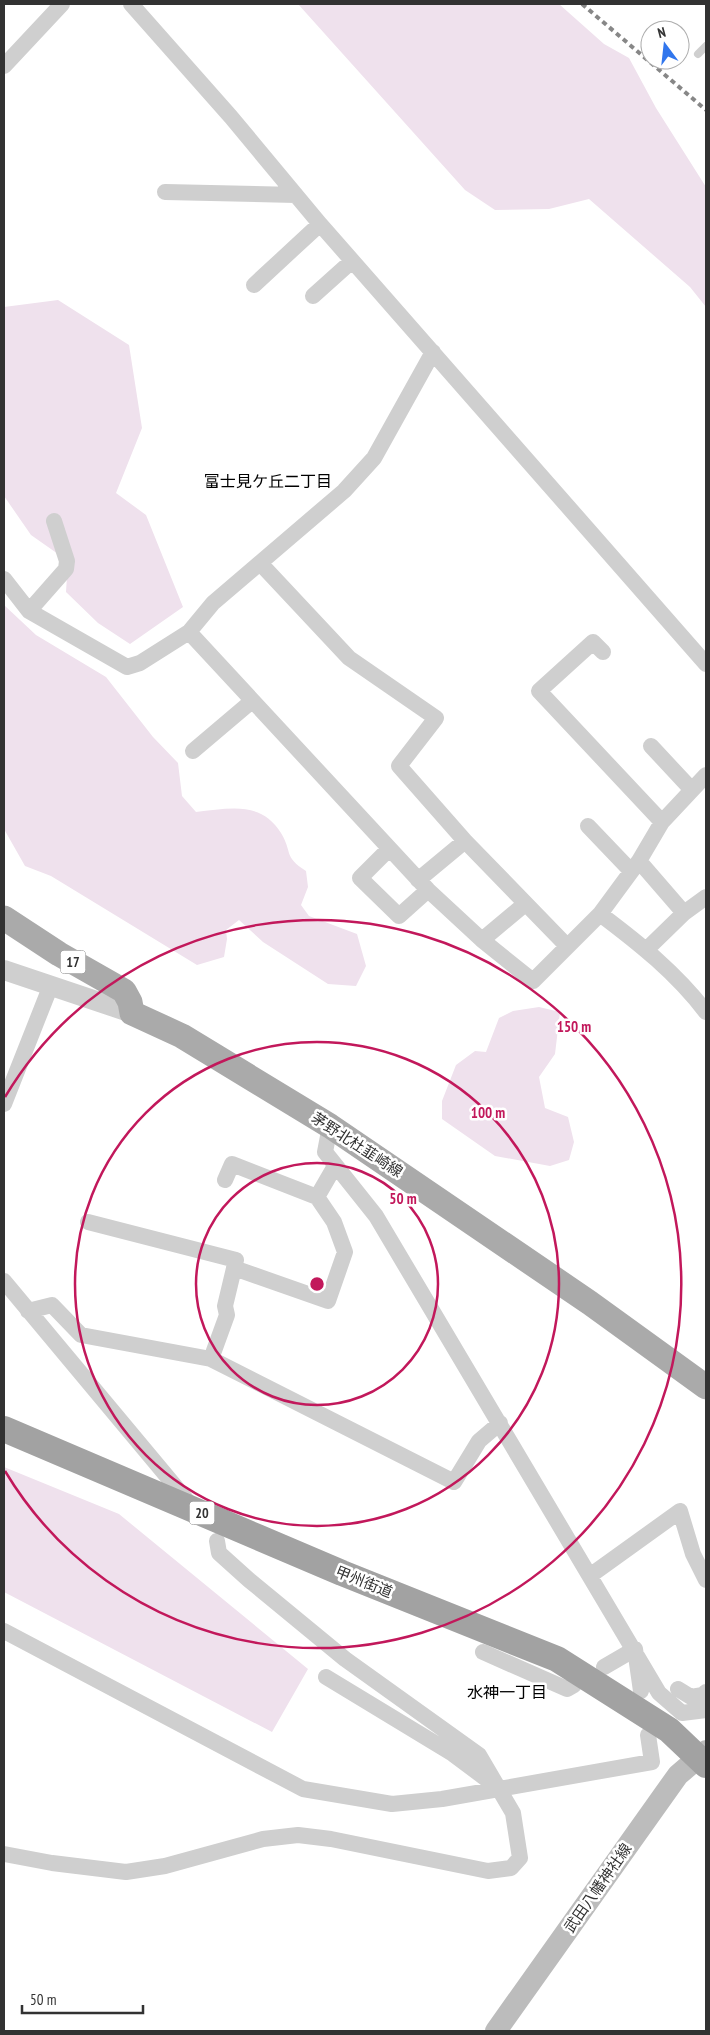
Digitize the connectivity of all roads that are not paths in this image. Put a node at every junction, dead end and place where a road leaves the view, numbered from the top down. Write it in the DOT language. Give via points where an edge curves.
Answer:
graph roads {
  1 [pos="62,4"];
  2 [pos="131,4"];
  3 [pos="706,46"];
  4 [pos="698,54"];
  5 [pos="4,66"];
  6 [pos="165,192"];
  7 [pos="296,195"];
  8 [pos="320,224"];
  9 [pos="352,261"];
  10 [pos="254,286"];
  11 [pos="313,296"];
  12 [pos="433,352"];
  13 [pos="54,521"];
  14 [pos="260,563"];
  15 [pos="4,579"];
  16 [pos="29,610"];
  17 [pos="189,632"];
  18 [pos="603,652"];
  19 [pos="705,660"];
  20 [pos="252,701"];
  21 [pos="651,746"];
  22 [pos="193,752"];
  23 [pos="706,775"];
  24 [pos="692,790"];
  25 [pos="662,822"];
  26 [pos="588,826"];
  27 [pos="465,841"];
  28 [pos="390,849"];
  29 [pos="635,866"];
  30 [pos="423,885"];
  31 [pos="706,897"];
  32 [pos="525,904"];
  33 [pos="684,913"];
  34 [pos="600,914"];
  35 [pos="4,918"];
  36 [pos="482,940"];
  37 [pos="567,946"];
  38 [pos="647,949"];
  39 [pos="4,970"];
  40 [pos="51,985"];
  41 [pos="706,1012"];
  42 [pos="132,1013"];
  43 [pos="4,1104"];
  44 [pos="330,1126"];
  45 [pos="335,1166"];
  46 [pos="225,1180"];
  47 [pos="318,1197"];
  48 [pos="88,1222"];
  49 [pos="234,1268"];
  50 [pos="4,1281"];
  51 [pos="28,1311"];
  52 [pos="211,1359"];
  53 [pos="706,1387"];
  54 [pos="500,1423"];
  55 [pos="4,1428"];
  56 [pos="195,1510"];
  57 [pos="217,1541"];
  58 [pos="590,1575"];
  59 [pos="706,1580"];
  60 [pos="4,1631"];
  61 [pos="635,1649"];
  62 [pos="483,1652"];
  63 [pos="604,1667"];
  64 [pos="326,1677"];
  65 [pos="574,1685"];
  66 [pos="678,1689"];
  67 [pos="641,1691"];
  68 [pos="706,1692"];
  69 [pos="706,1710"];
  70 [pos="648,1735"];
  71 [pos="704,1758"];
  72 [pos="499,1788"];
  73 [pos="4,1854"];
  74 [pos="496,2031"];
  1 -- 5 [label="street"];
  2 -- 7 [label="street"];
  3 -- 4 [label="lane"];
  6 -- 7 [label="street"];
  7 -- 8 [label="street"];
  8 -- 9 [label="street"];
  8 -- 10 [label="street"];
  9 -- 11 [label="street"];
  9 -- 12 [label="street"];
  12 -- 14 [label="street" via="374,458 344,491"];
  12 -- 19 [label="street"];
  13 -- 16 [label="street" via="67,560 66,569"];
  14 -- 17 [label="street" via="213,603"];
  14 -- 27 [label="street" via="349,658 436,718 399,766"];
  15 -- 16 [label="street"];
  16 -- 17 [label="street" via="128,667 140,663"];
  17 -- 20 [label="street"];
  18 -- 25 [label="street" via="593,642 539,691"];
  20 -- 22 [label="street"];
  20 -- 28 [label="street"];
  21 -- 24 [label="street"];
  23 -- 24 [label="street"];
  24 -- 25 [label="street"];
  25 -- 29 [label="street"];
  26 -- 29 [label="street"];
  27 -- 30 [label="street"];
  27 -- 32 [label="street"];
  28 -- 30 [label="street"];
  28 -- 30 [label="street" via="360,878 398,916"];
  29 -- 33 [label="street"];
  29 -- 34 [label="street"];
  30 -- 36 [label="street"];
  31 -- 33 [label="street"];
  32 -- 36 [label="street"];
  32 -- 37 [label="street"];
  33 -- 38 [label="street"];
  34 -- 37 [label="street"];
  34 -- 38 [label="street"];
  35 -- 42 [label="main road, 17" via="124,991"];
  36 -- 37 [label="street" via="533,981"];
  38 -- 41 [label="street" via="687,987"];
  39 -- 40 [label="street"];
  40 -- 42 [label="street"];
  40 -- 43 [label="street"];
  42 -- 44 [label="main road, 茅野北杜韮崎線" via="182,1036"];
  44 -- 45 [label="street" via="325,1152"];
  44 -- 53 [label="main road, 茅野北杜韮崎線" via="590,1302"];
  45 -- 47 [label="street"];
  45 -- 54 [label="street" via="376,1216"];
  46 -- 47 [label="street" via="232,1164"];
  47 -- 49 [label="street" via="334,1222 345,1252 328,1301"];
  48 -- 49 [label="street" via="236,1260"];
  49 -- 52 [label="street" via="225,1306 227,1315"];
  50 -- 51 [label="street"];
  51 -- 52 [label="street" via="52,1305 81,1335"];
  51 -- 56 [label="street"];
  52 -- 54 [label="street" via="454,1482 479,1441"];
  54 -- 58 [label="street"];
  55 -- 56 [label="highway, 甲州街道 / 20"];
  56 -- 71 [label="highway, 甲州街道 / 20" via="557,1659 669,1730"];
  57 -- 72 [label="street" via="219,1553 345,1659 479,1756"];
  58 -- 59 [label="street" via="680,1511 693,1554"];
  58 -- 61 [label="street"];
  60 -- 72 [label="street" via="303,1789 392,1804 442,1800"];
  61 -- 63 [label="street"];
  61 -- 67 [label="street"];
  61 -- 69 [label="street" via="659,1693 682,1713"];
  62 -- 65 [label="street" via="567,1689"];
  64 -- 72 [label="street" via="453,1754"];
  66 -- 68 [label="street" via="691,1697"];
  70 -- 72 [label="street" via="652,1762"];
  71 -- 74 [label="main road, 武田八幡神社線" via="678,1775"];
  72 -- 73 [label="street" via="513,1813 518,1839 520,1858 511,1868 488,1871 298,1834 263,1839 165,1866 126,1872"];
}
